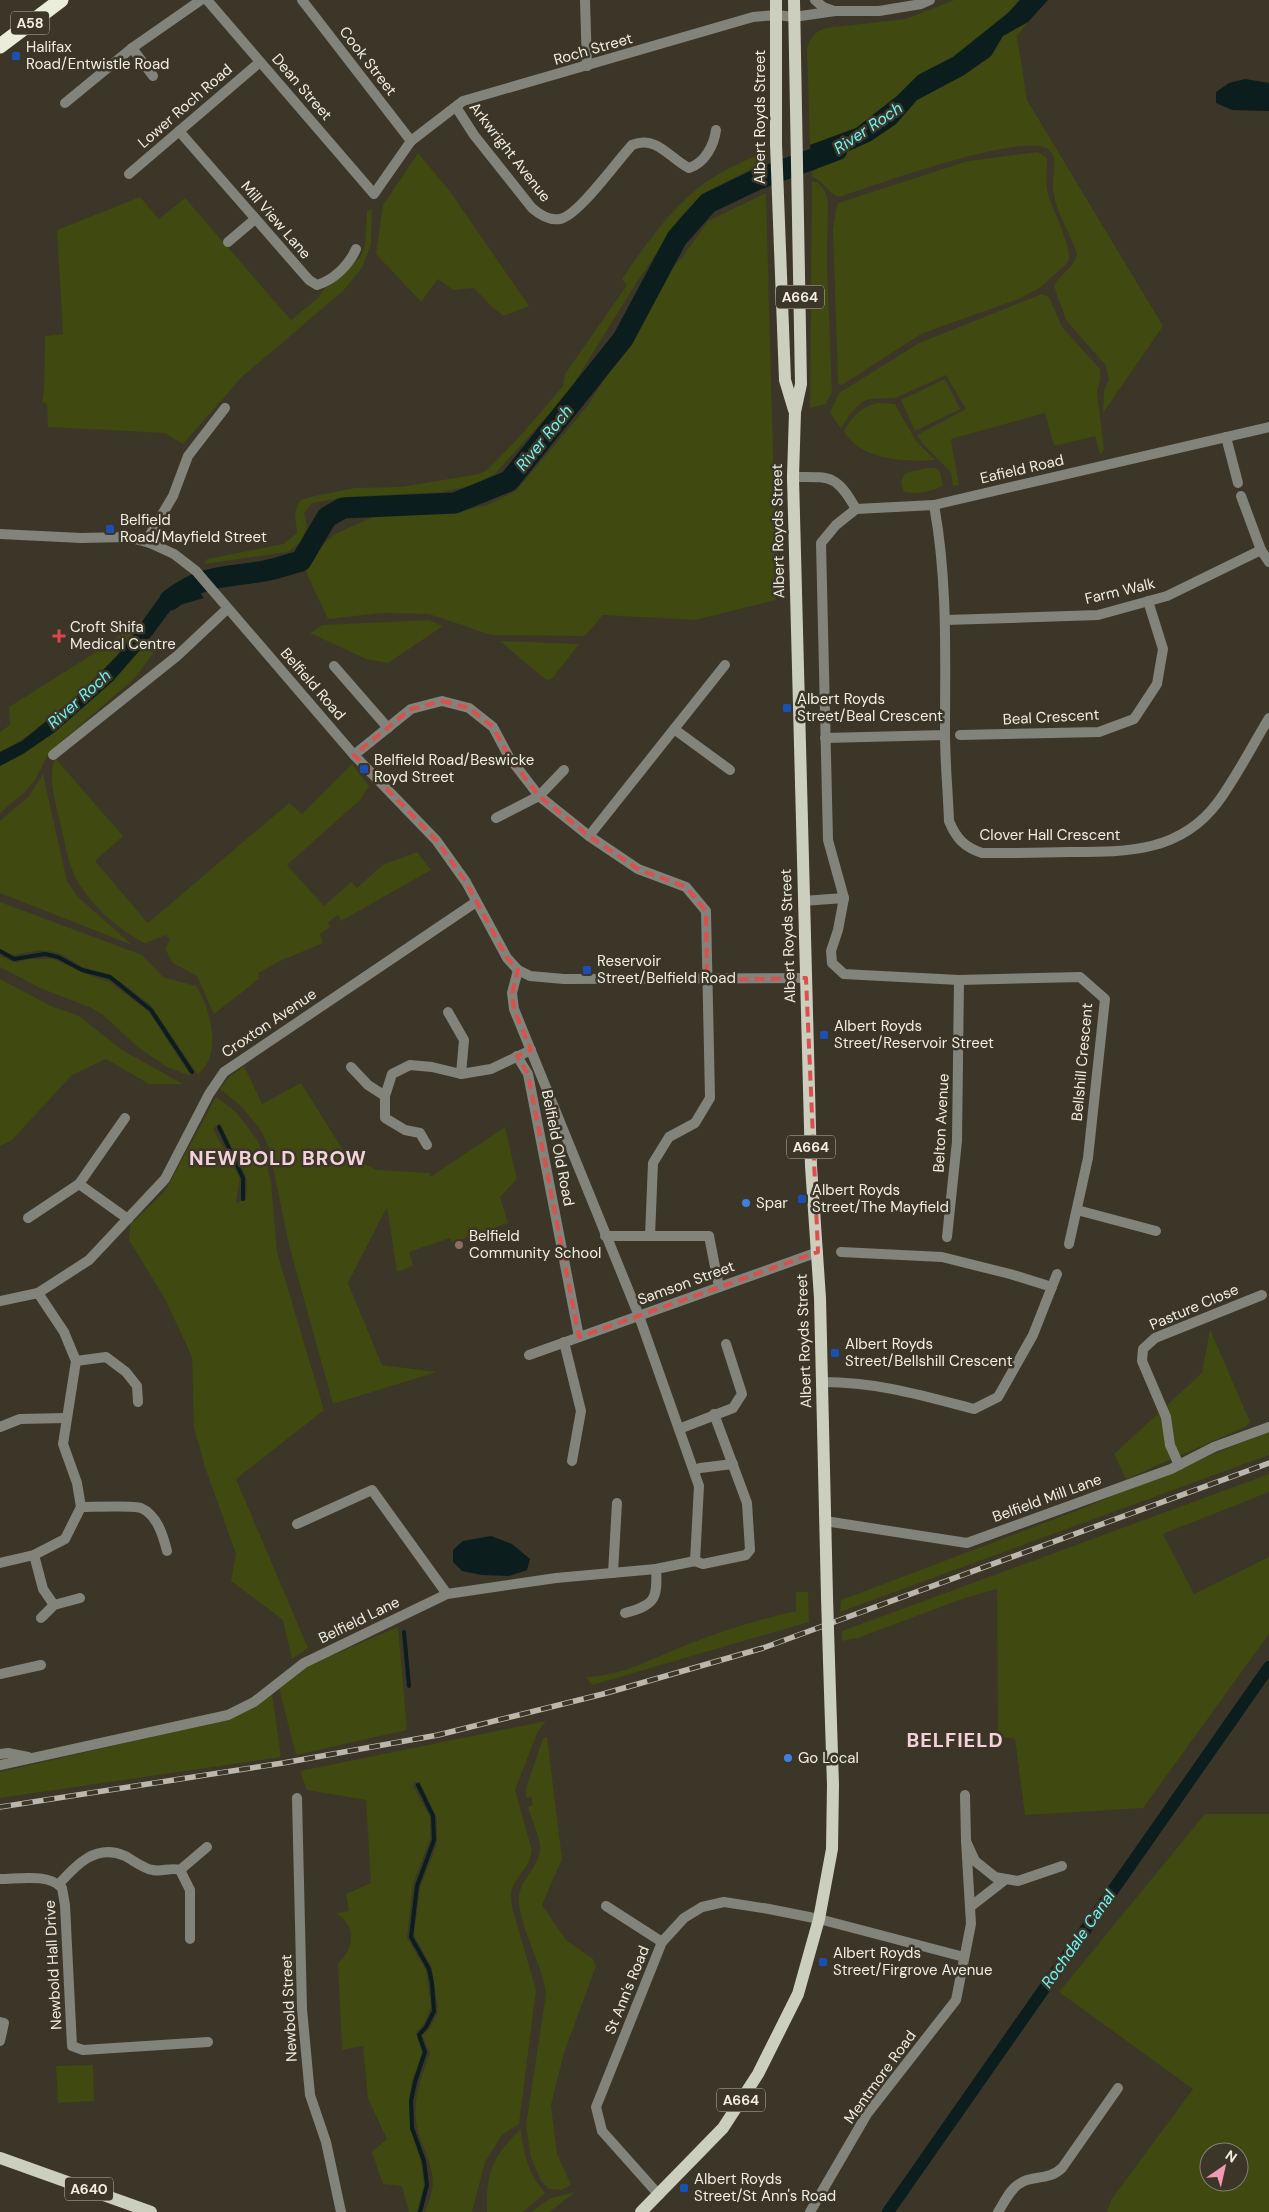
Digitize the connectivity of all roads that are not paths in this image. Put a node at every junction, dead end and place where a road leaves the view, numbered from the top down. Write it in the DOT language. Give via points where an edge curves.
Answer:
graph roads {
  1 [pos="61,0"];
  2 [pos="201,0"];
  3 [pos="207,0"];
  4 [pos="302,0"];
  5 [pos="584,0"];
  6 [pos="776,0"];
  7 [pos="794,0"];
  8 [pos="815,0"];
  9 [pos="930,0"];
  10 [pos="836,11"];
  11 [pos="776,15"];
  12 [pos="794,17"];
  13 [pos="0,46"];
  14 [pos="132,48"];
  15 [pos="260,62"];
  16 [pos="587,66"];
  17 [pos="153,76"];
  18 [pos="65,103"];
  19 [pos="456,107"];
  20 [pos="716,130"];
  21 [pos="179,131"];
  22 [pos="411,141"];
  23 [pos="129,174"];
  24 [pos="374,194"];
  25 [pos="255,219"];
  26 [pos="228,242"];
  27 [pos="356,249"];
  28 [pos="225,408"];
  29 [pos="795,412"];
  30 [pos="1269,427"];
  31 [pos="1226,437"];
  32 [pos="793,477"];
  33 [pos="1238,483"];
  34 [pos="1241,496"];
  35 [pos="934,505"];
  36 [pos="856,508"];
  37 [pos="0,534"];
  38 [pos="150,543"];
  39 [pos="1261,550"];
  40 [pos="1269,562"];
  41 [pos="1148,601"];
  42 [pos="227,608"];
  43 [pos="946,620"];
  44 [pos="725,665"];
  45 [pos="334,666"];
  46 [pos="1269,718"];
  47 [pos="388,728"];
  48 [pos="674,729"];
  49 [pos="960,735"];
  50 [pos="945,736"];
  51 [pos="825,738"];
  52 [pos="53,755"];
  53 [pos="354,755"];
  54 [pos="564,770"];
  55 [pos="730,770"];
  56 [pos="539,796"];
  57 [pos="496,818"];
  58 [pos="589,836"];
  59 [pos="844,898"];
  60 [pos="803,901"];
  61 [pos="476,902"];
  62 [pos="518,970"];
  63 [pos="806,978"];
  64 [pos="708,980"];
  65 [pos="959,980"];
  66 [pos="448,1012"];
  67 [pos="531,1050"];
  68 [pos="517,1056"];
  69 [pos="351,1067"];
  70 [pos="461,1074"];
  71 [pos="384,1096"];
  72 [pos="125,1118"];
  73 [pos="427,1145"];
  74 [pos="78,1184"];
  75 [pos="1078,1210"];
  76 [pos="28,1218"];
  77 [pos="128,1220"];
  78 [pos="1156,1231"];
  79 [pos="605,1236"];
  80 [pos="650,1236"];
  81 [pos="947,1237"];
  82 [pos="1069,1244"];
  83 [pos="818,1252"];
  84 [pos="841,1252"];
  85 [pos="1057,1274"];
  86 [pos="1052,1286"];
  87 [pos="719,1287"];
  88 [pos="38,1293"];
  89 [pos="1262,1296"];
  90 [pos="0,1300"];
  91 [pos="639,1316"];
  92 [pos="579,1337"];
  93 [pos="564,1342"];
  94 [pos="726,1344"];
  95 [pos="529,1355"];
  96 [pos="76,1361"];
  97 [pos="822,1382"];
  98 [pos="138,1402"];
  99 [pos="714,1414"];
  100 [pos="66,1418"];
  101 [pos="0,1427"];
  102 [pos="1269,1427"];
  103 [pos="679,1429"];
  104 [pos="572,1461"];
  105 [pos="733,1464"];
  106 [pos="1179,1465"];
  107 [pos="694,1471"];
  108 [pos="617,1503"];
  109 [pos="81,1507"];
  110 [pos="825,1521"];
  111 [pos="297,1524"];
  112 [pos="167,1551"];
  113 [pos="34,1555"];
  114 [pos="695,1560"];
  115 [pos="0,1563"];
  116 [pos="656,1570"];
  117 [pos="613,1573"];
  118 [pos="447,1594"];
  119 [pos="80,1598"];
  120 [pos="54,1605"];
  121 [pos="625,1613"];
  122 [pos="41,1618"];
  123 [pos="41,1665"];
  124 [pos="0,1674"];
  125 [pos="0,1754"];
  126 [pos="34,1758"];
  127 [pos="0,1765"];
  128 [pos="965,1795"];
  129 [pos="297,1798"];
  130 [pos="966,1841"];
  131 [pos="207,1847"];
  132 [pos="1062,1866"];
  133 [pos="180,1870"];
  134 [pos="1006,1879"];
  135 [pos="0,1880"];
  136 [pos="59,1884"];
  137 [pos="606,1906"];
  138 [pos="970,1907"];
  139 [pos="819,1919"];
  140 [pos="190,1939"];
  141 [pos="662,1942"];
  142 [pos="964,1958"];
  143 [pos="2,2023"];
  144 [pos="0,2041"];
  145 [pos="208,2042"];
  146 [pos="1118,2088"];
  147 [pos="0,2158"];
  148 [pos="659,2195"];
  149 [pos="136,2209"];
  150 [pos="151,2212"];
  151 [pos="341,2212"];
  152 [pos="642,2212"];
  153 [pos="810,2212"];
  154 [pos="998,2212"];
  1 -- 13 [label="highway, A58"];
  2 -- 14 [label="street"];
  3 -- 15 [label="street, Dean Street"];
  4 -- 22 [label="street, Cook Street"];
  5 -- 16 [label="street"];
  6 -- 11 [label="main road, Albert Royds Street / A664"];
  7 -- 12 [label="main road, Albert Royds Street / A664"];
  8 -- 10 [label="street"];
  9 -- 10 [label="street, Roch Street" via="879,11"];
  10 -- 12 [label="street, Roch Street"];
  11 -- 12 [label="street, Roch Street"];
  11 -- 16 [label="street, Roch Street" via="753,17"];
  11 -- 29 [label="main road, Albert Royds Street / A664" via="777,192 786,380"];
  12 -- 29 [label="main road, Albert Royds Street / A664" via="801,384"];
  14 -- 17 [label="street"];
  14 -- 18 [label="street"];
  15 -- 21 [label="street, Lower Roch Road"];
  15 -- 24 [label="street, Dean Street"];
  16 -- 19 [label="street, Roch Street" via="463,101"];
  19 -- 20 [label="street, Arkwright Avenue" via="532,208 540,215 554,219 569,216 580,206 632,145 650,142 689,168 703,159 712,146"];
  19 -- 22 [label="street, Roch Street"];
  21 -- 23 [label="street, Lower Roch Road"];
  21 -- 25 [label="street, Mill View Lane"];
  22 -- 24 [label="street, Roch Street"];
  25 -- 26 [label="street"];
  25 -- 27 [label="street, Mill View Lane" via="317,285 346,265"];
  28 -- 38 [label="street" via="188,456 176,489 151,533"];
  29 -- 32 [label="main road, Albert Royds Street / A664"];
  30 -- 31 [label="street, Eafield Road"];
  31 -- 33 [label="street"];
  31 -- 35 [label="street, Eafield Road"];
  32 -- 36 [label="street" via="834,480"];
  32 -- 60 [label="main road, Albert Royds Street / A664"];
  34 -- 39 [label="street"];
  35 -- 36 [label="street, Eafield Road"];
  35 -- 43 [label="street, Clover Hall Crescent"];
  36 -- 51 [label="street" via="821,543"];
  37 -- 38 [label="street, Belfield Road" via="127,537"];
  38 -- 42 [label="street, Belfield Road" via="174,554 196,571"];
  39 -- 40 [label="street"];
  39 -- 41 [label="street, Farm Walk" via="1167,596"];
  41 -- 43 [label="street, Farm Walk" via="1098,615"];
  41 -- 49 [label="street, Beal Crescent" via="1163,648 1157,684 1134,719 1099,732"];
  42 -- 52 [label="street" via="177,656"];
  42 -- 53 [label="street, Belfield Road"];
  43 -- 50 [label="street, Clover Hall Crescent"];
  44 -- 48 [label="street"];
  45 -- 47 [label="street"];
  46 -- 50 [label="street, Clover Hall Crescent" via="1217,803 1201,819 1186,832 1166,842 1115,852 982,853 965,846 949,821"];
  47 -- 53 [label="street"];
  47 -- 56 [label="street" via="411,710 442,701 469,708 493,727 509,757"];
  48 -- 55 [label="street"];
  48 -- 58 [label="street"];
  50 -- 51 [label="street"];
  51 -- 59 [label="street" via="828,840"];
  53 -- 61 [label="street, Belfield Road" via="436,840"];
  54 -- 56 [label="street"];
  56 -- 57 [label="street"];
  56 -- 58 [label="street"];
  58 -- 64 [label="street" via="638,869 686,887 706,911"];
  59 -- 60 [label="street"];
  59 -- 65 [label="street, Bellshill Crescent" via="831,958 844,974"];
  60 -- 63 [label="main road, Albert Royds Street / A664"];
  61 -- 62 [label="street, Belfield Road" via="506,958"];
  61 -- 77 [label="street, Croxton Avenue" via="224,1072 209,1094 165,1179"];
  62 -- 64 [label="street, Belfield Road" via="530,976 564,979"];
  62 -- 67 [label="street" via="512,993 514,1009"];
  63 -- 64 [label="street"];
  63 -- 83 [label="main road, Albert Royds Street / A664" via="811,1166"];
  64 -- 80 [label="street" via="710,1098 695,1123 669,1137 653,1163"];
  65 -- 75 [label="street, Bellshill Crescent" via="1080,977 1105,999 1088,1158"];
  65 -- 81 [label="street, Belton Avenue" via="957,1141"];
  66 -- 70 [label="street" via="464,1040"];
  67 -- 68 [label="street"];
  67 -- 79 [label="street"];
  68 -- 70 [label="street" via="491,1069"];
  68 -- 92 [label="street, Belfield Old Road" via="528,1074"];
  69 -- 71 [label="street"];
  70 -- 71 [label="street" via="410,1065 392,1074"];
  71 -- 73 [label="street" via="385,1118 405,1130 420,1133"];
  72 -- 74 [label="street"];
  74 -- 76 [label="street"];
  74 -- 77 [label="street"];
  75 -- 78 [label="street"];
  75 -- 82 [label="street, Bellshill Crescent"];
  77 -- 88 [label="street, Croxton Avenue" via="89,1260"];
  79 -- 80 [label="street"];
  79 -- 91 [label="street"];
  80 -- 87 [label="street" via="709,1236"];
  83 -- 87 [label="street, Samson Street"];
  83 -- 97 [label="main road, Albert Royds Street / A664"];
  84 -- 86 [label="street" via="942,1257"];
  85 -- 86 [label="street"];
  86 -- 97 [label="street" via="1033,1335 998,1397 974,1410 891,1387"];
  87 -- 91 [label="street, Samson Street"];
  88 -- 90 [label="street, Croxton Avenue"];
  88 -- 96 [label="street" via="64,1332"];
  89 -- 106 [label="street, Pasture Close" via="1154,1338 1143,1349 1142,1362 1166,1417 1170,1445"];
  91 -- 92 [label="street, Samson Street"];
  91 -- 103 [label="street"];
  92 -- 93 [label="street, Samson Street"];
  93 -- 95 [label="street, Samson Street"];
  93 -- 104 [label="street" via="581,1411"];
  94 -- 99 [label="street" via="742,1394 733,1408"];
  96 -- 98 [label="street" via="106,1357 126,1372 137,1386"];
  96 -- 100 [label="street"];
  97 -- 110 [label="main road, Albert Royds Street / A664"];
  99 -- 103 [label="street"];
  99 -- 105 [label="street"];
  100 -- 101 [label="street" via="20,1419"];
  100 -- 109 [label="street" via="63,1444 77,1483"];
  102 -- 106 [label="street, Belfield Mill Lane" via="1214,1447"];
  103 -- 107 [label="street"];
  105 -- 107 [label="street"];
  105 -- 114 [label="street, Belfield Lane" via="747,1503 750,1550 746,1555 703,1564"];
  106 -- 110 [label="street, Belfield Mill Lane" via="967,1544"];
  107 -- 114 [label="street" via="699,1486"];
  108 -- 117 [label="street"];
  109 -- 112 [label="street" via="140,1508 162,1531"];
  109 -- 113 [label="street" via="65,1539"];
  110 -- 139 [label="main road, Albert Royds Street / A664, bridge" via="833,1785 832,1849"];
  111 -- 118 [label="street" via="372,1490"];
  113 -- 115 [label="street"];
  113 -- 120 [label="street" via="43,1589"];
  114 -- 116 [label="street, Belfield Lane"];
  116 -- 117 [label="street, Belfield Lane"];
  116 -- 121 [label="street" via="654,1598 645,1607"];
  117 -- 118 [label="street, Belfield Lane"];
  118 -- 126 [label="street, Belfield Lane" via="304,1663 254,1702 228,1715"];
  119 -- 120 [label="street"];
  120 -- 122 [label="street"];
  123 -- 124 [label="street"];
  125 -- 126 [label="street"];
  126 -- 127 [label="street, Belfield Lane"];
  128 -- 130 [label="street, Mentmore Road"];
  129 -- 151 [label="street, Newbold Street" via="302,2009 310,2096 326,2142"];
  130 -- 134 [label="street" via="975,1861 995,1876"];
  130 -- 138 [label="street, Mentmore Road"];
  131 -- 133 [label="street"];
  132 -- 134 [label="street" via="1018,1881"];
  133 -- 136 [label="street" via="152,1870 122,1855 107,1852 84,1859"];
  133 -- 140 [label="street" via="190,1890"];
  134 -- 138 [label="street"];
  135 -- 136 [label="street, Newbold Hall Drive" via="42,1879"];
  136 -- 145 [label="street, Newbold Hall Drive" via="64,1894 72,2046 83,2050"];
  137 -- 141 [label="street"];
  138 -- 142 [label="street, Mentmore Road" via="971,1924"];
  139 -- 141 [label="street, St Ann's Road" via="724,1902 702,1907 684,1918"];
  139 -- 142 [label="street, St Ann's Road"];
  139 -- 148 [label="main road, Albert Royds Street / A664" via="798,1994 758,2074 723,2128"];
  141 -- 148 [label="street, St Ann's Road" via="596,2107 602,2131"];
  142 -- 153 [label="street, Mentmore Road" via="956,2000 867,2114"];
  143 -- 144 [label="street"];
  146 -- 154 [label="street" via="1062,2168 1050,2177 1016,2185"];
  147 -- 149 [label="main road, A640"];
  148 -- 152 [label="main road, Albert Royds Street / A664"];
  149 -- 150 [label="main road, A640"];
}
